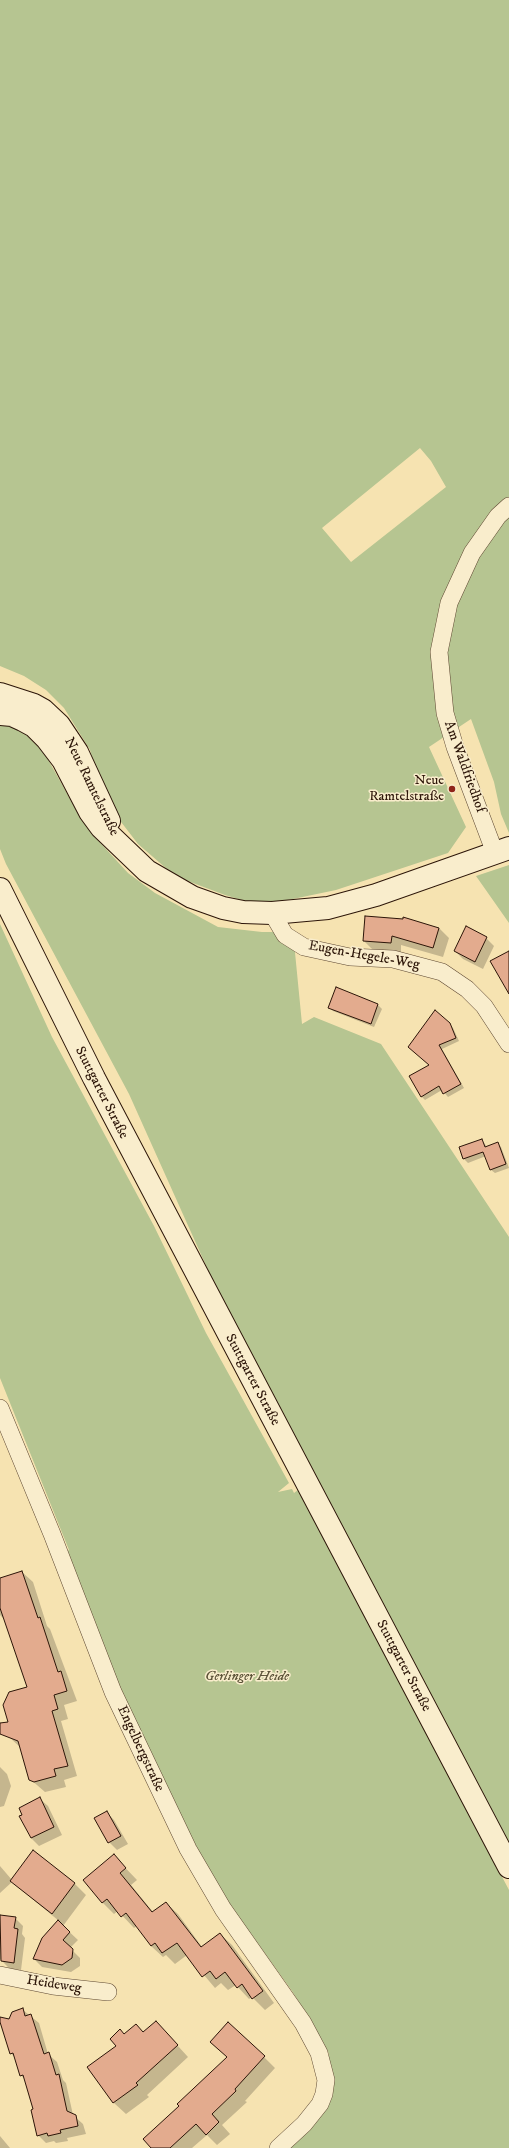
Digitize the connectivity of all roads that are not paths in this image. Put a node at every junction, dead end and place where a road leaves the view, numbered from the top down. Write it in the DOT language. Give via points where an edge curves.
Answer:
graph roads {
  1 [pos="509,506"];
  2 [pos="0,682"];
  3 [pos="0,694"];
  4 [pos="23,700"];
  5 [pos="0,714"];
  6 [pos="120,846"];
  7 [pos="502,851"];
  8 [pos="0,889"];
  9 [pos="272,913"];
  10 [pos="509,1044"];
  11 [pos="0,1408"];
  12 [pos="509,1867"];
  13 [pos="0,1975"];
  14 [pos="108,1992"];
  15 [pos="278,2148"];
  1 -- 7 [label="street, Am Waldfriedhof" via="498,516 472,553 449,603 439,652 445,713 455,747"];
  2 -- 4 [label="main road"];
  3 -- 4 [label="main road, Neue Ramtelstraße"];
  4 -- 6 [label="main road, Neue Ramtelstraße" via="43,710 60,725 77,752"];
  5 -- 6 [label="main road, Neue Ramtelstraße" via="24,720 47,739 63,760 90,812 101,828"];
  6 -- 9 [label="main road, Neue Ramtelstraße" via="147,871 192,897 243,912"];
  7 -- 9 [label="main road, Neue Ramtelstraße" via="376,895 328,908"];
  8 -- 12 [label="main road, Stuttgarter Straße" via="94,1078"];
  9 -- 10 [label="street, Eugen-Hegele-Weg" via="285,935 304,947 350,956 393,959 442,972 467,989 484,1006"];
  11 -- 15 [label="street, Engelbergstraße" via="111,1687 158,1788 204,1878 303,2023 320,2053 325,2087 320,2104 304,2124"];
  13 -- 14 [label="street, Heideweg" via="53,1986"];
}
